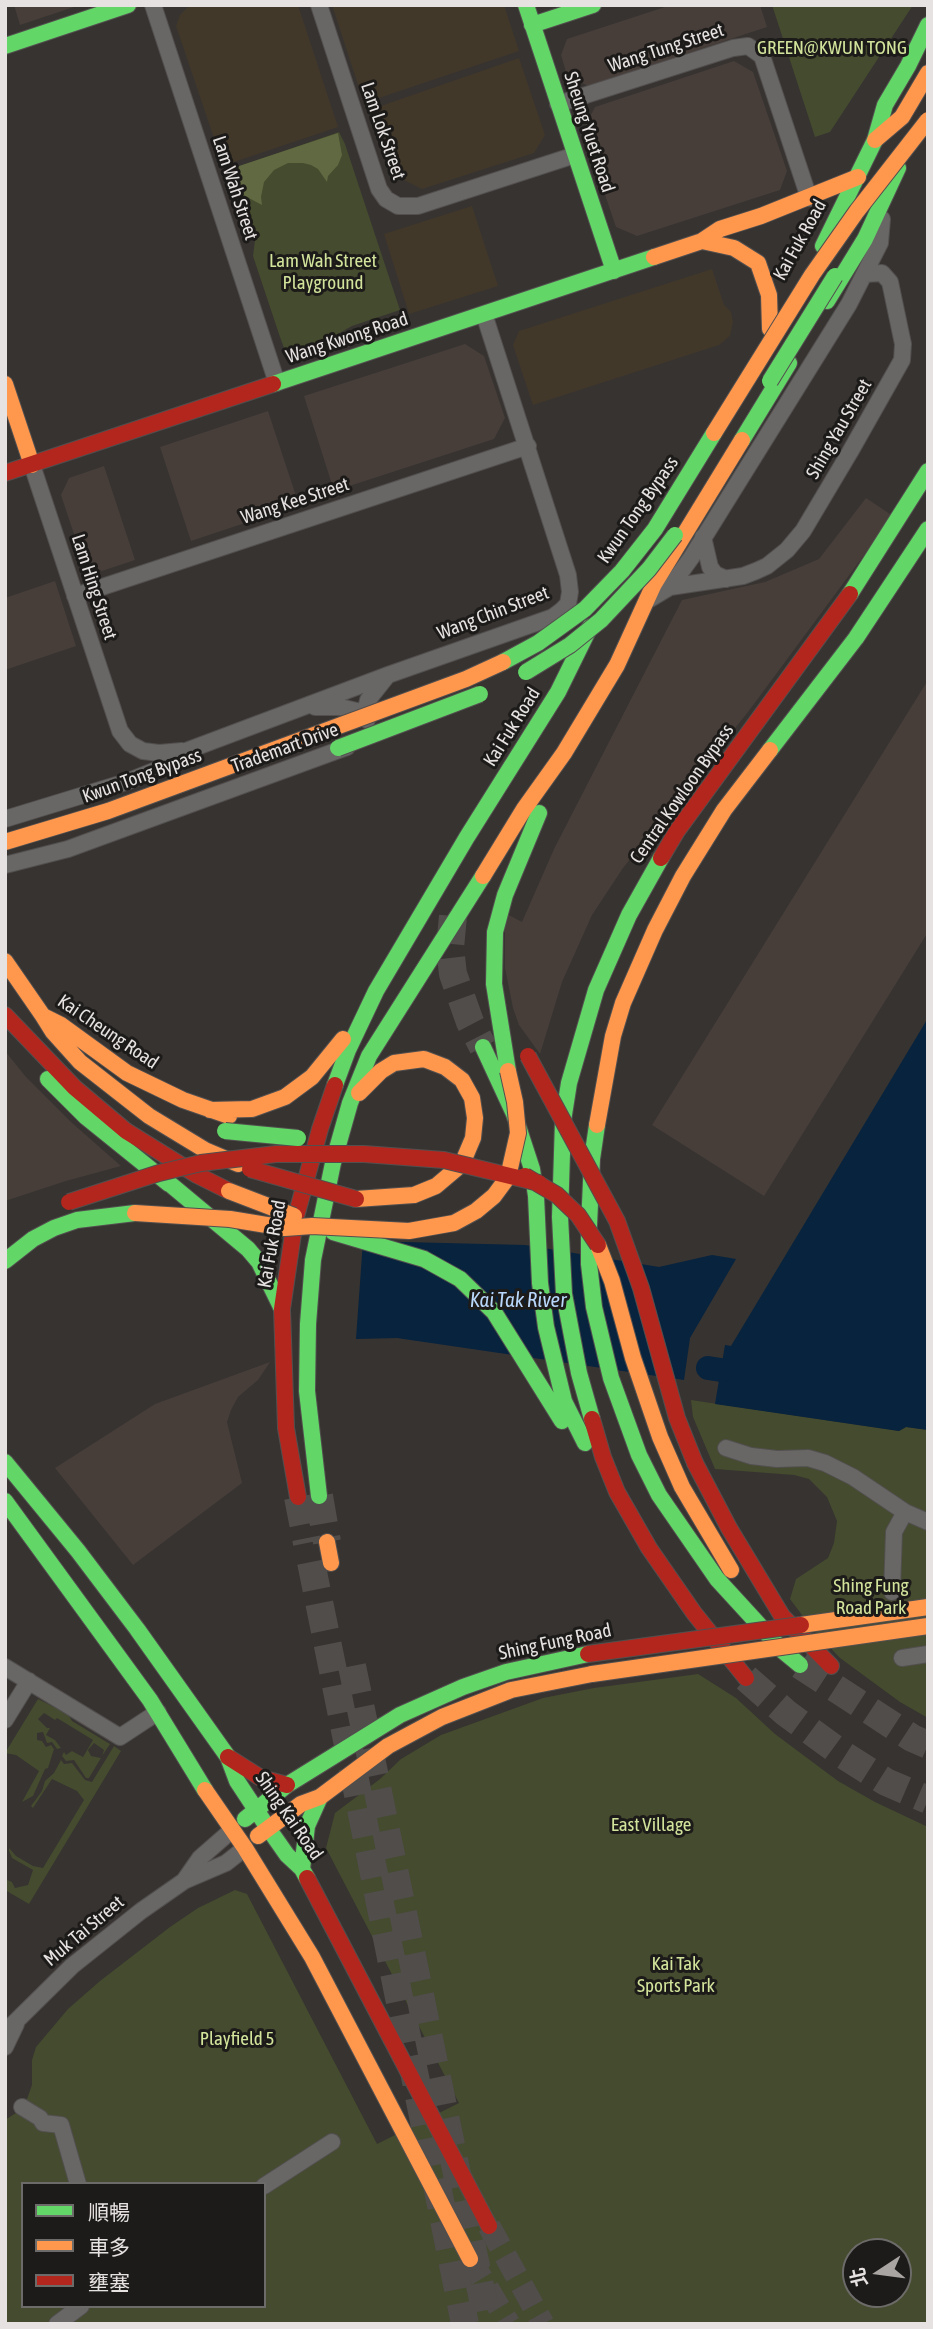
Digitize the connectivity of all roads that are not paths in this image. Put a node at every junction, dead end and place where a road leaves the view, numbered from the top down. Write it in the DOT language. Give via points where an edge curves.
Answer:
graph roads {
  1 [pos="128,5"];
  2 [pos="153,5"];
  3 [pos="319,5"];
  4 [pos="526,5"];
  5 [pos="593,5"];
  6 [pos="928,24"];
  7 [pos="532,25"];
  8 [pos="5,46"];
  9 [pos="928,74"];
  10 [pos="558,104"];
  11 [pos="928,114"];
  12 [pos="928,120"];
  13 [pos="875,141"];
  14 [pos="575,155"];
  15 [pos="912,170"];
  16 [pos="858,177"];
  17 [pos="809,198"];
  18 [pos="883,200"];
  19 [pos="761,216"];
  20 [pos="702,242"];
  21 [pos="758,263"];
  22 [pos="614,271"];
  23 [pos="865,274"];
  24 [pos="484,314"];
  25 [pos="770,329"];
  26 [pos="277,383"];
  27 [pos="5,384"];
  28 [pos="528,446"];
  29 [pos="32,465"];
  30 [pos="928,471"];
  31 [pos="5,473"];
  32 [pos="928,529"];
  33 [pos="704,537"];
  34 [pos="726,579"];
  35 [pos="670,587"];
  36 [pos="75,596"];
  37 [pos="643,604"];
  38 [pos="597,614"];
  39 [pos="534,624"];
  40 [pos="407,668"];
  41 [pos="388,675"];
  42 [pos="513,678"];
  43 [pos="490,690"];
  44 [pos="306,707"];
  45 [pos="365,713"];
  46 [pos="547,740"];
  47 [pos="186,751"];
  48 [pos="564,753"];
  49 [pos="326,754"];
  50 [pos="519,788"];
  51 [pos="43,808"];
  52 [pos="5,819"];
  53 [pos="5,842"];
  54 [pos="68,849"];
  55 [pos="5,863"];
  56 [pos="468,877"];
  57 [pos="5,961"];
  58 [pos="494,985"];
  59 [pos="376,991"];
  60 [pos="5,1015"];
  61 [pos="43,1016"];
  62 [pos="5,1026"];
  63 [pos="482,1047"];
  64 [pos="109,1084"];
  65 [pos="350,1103"];
  66 [pos="210,1110"];
  67 [pos="396,1140"];
  68 [pos="437,1143"];
  69 [pos="536,1176"];
  70 [pos="170,1184"];
  71 [pos="63,1204"];
  72 [pos="312,1226"];
  73 [pos="5,1261"];
  74 [pos="282,1309"];
  75 [pos="726,1448"];
  76 [pos="5,1462"];
  77 [pos="617,1492"];
  78 [pos="319,1496"];
  79 [pos="298,1497"];
  80 [pos="5,1501"];
  81 [pos="905,1512"];
  82 [pos="928,1522"];
  83 [pos="327,1542"];
  84 [pos="331,1563"];
  85 [pos="892,1592"];
  86 [pos="928,1607"];
  87 [pos="928,1626"];
  88 [pos="928,1654"];
  89 [pos="902,1658"];
  90 [pos="831,1666"];
  91 [pos="5,1667"];
  92 [pos="746,1678"];
  93 [pos="29,1681"];
  94 [pos="158,1712"];
  95 [pos="5,1720"];
  96 [pos="228,1757"];
  97 [pos="287,1785"];
  98 [pos="320,1797"];
  99 [pos="256,1810"];
  100 [pos="268,1828"];
  101 [pos="232,1830"];
  102 [pos="245,1848"];
  103 [pos="302,1869"];
  104 [pos="184,1881"];
  105 [pos="11,2027"];
  106 [pos="5,2048"];
  107 [pos="22,2107"];
  108 [pos="332,2142"];
  109 [pos="77,2182"];
  110 [pos="266,2185"];
  111 [pos="489,2226"];
  112 [pos="470,2259"];
  113 [pos="78,2308"];
  114 [pos="57,2324"];
  1 -- 8 [label="main road"];
  2 -- 26 [label="street, Lam Wah Street"];
  3 -- 14 [label="street, Lam Lok Street" via="386,199 398,206 418,206"];
  4 -- 7 [label="main road, Sheung Yuet Road"];
  5 -- 7 [label="main road"];
  6 -- 13 [label="main road, Kai Fuk Road" via="885,105"];
  7 -- 10 [label="main road, Sheung Yuet Road"];
  9 -- 13 [label="main road" via="902,117"];
  10 -- 14 [label="main road, Sheung Yuet Road"];
  10 -- 17 [label="street, Wang Tung Street" via="748,46 762,56"];
  11 -- 18 [label="main road"];
  12 -- 53 [label="main road, Kwun Tong Bypass, bridge" via="812,275 655,529 585,609 517,656 466,679 108,811"];
  13 -- 16 [label="main road, Kai Fuk Road"];
  14 -- 22 [label="main road, Sheung Yuet Road"];
  15 -- 42 [label="main road, bridge" via="826,289 683,522 649,569 586,633"];
  16 -- 17 [label="main road, Wang Kwong Road"];
  16 -- 25 [label="main road, Kai Fuk Road" via="821,251"];
  17 -- 19 [label="main road, Wang Kwong Road"];
  18 -- 23 [label="street" via="880,243"];
  18 -- 37 [label="main road" via="865,239"];
  19 -- 20 [label="main road, Wang Kwong Road" via="720,229"];
  19 -- 21 [label="main road" via="755,236"];
  20 -- 21 [label="main road" via="734,248"];
  20 -- 22 [label="main road, Wang Kwong Road"];
  21 -- 25 [label="main road" via="769,295"];
  22 -- 24 [label="main road, Wang Kwong Road"];
  23 -- 33 [label="street"];
  23 -- 34 [label="street, Shing Yau Street" via="882,273 890,282 902,360 803,531 767,566"];
  24 -- 26 [label="main road, Wang Kwong Road"];
  24 -- 28 [label="street, Wang Chin Street"];
  25 -- 38 [label="main road, Kai Fuk Road"];
  26 -- 29 [label="main road, Wang Kwong Road"];
  27 -- 29 [label="main road, Lam Hing Street"];
  28 -- 36 [label="street, Wang Kee Street"];
  28 -- 39 [label="street, Wang Chin Street" via="570,592 561,611"];
  29 -- 31 [label="main road, Wang Kwong Road"];
  29 -- 36 [label="street, Lam Hing Street"];
  30 -- 77 [label="main road, Central Kowloon Bypass" via="837,614 677,831 629,915 596,990 563,1121 560,1253 571,1338"];
  32 -- 69 [label="main road, bridge" via="856,638 724,810 655,929 613,1036 589,1192 589,1264 594,1307 639,1455 693,1548 717,1579 800,1665 726,1563 669,1460 645,1400 598,1245 578,1214"];
  33 -- 34 [label="street" via="710,567"];
  33 -- 35 [label="street"];
  34 -- 35 [label="street, Shing Yau Street"];
  35 -- 37 [label="street"];
  36 -- 47 [label="street, Lam Hing Street" via="125,738 151,753"];
  37 -- 48 [label="main road" via="617,665"];
  38 -- 46 [label="main road" via="570,698"];
  38 -- 59 [label="main road, Kai Fuk Road" via="558,692"];
  39 -- 40 [label="street, Wang Chin Street"];
  39 -- 40 [label="street" via="513,661 495,674 427,699 416,696"];
  40 -- 41 [label="street, Wang Chin Street"];
  41 -- 44 [label="street, Wang Chin Street"];
  41 -- 45 [label="street" via="368,700"];
  43 -- 55 [label="main road, Kwun Tong Bypass, bridge" via="96,836"];
  44 -- 45 [label="street, Trademart Drive"];
  44 -- 47 [label="street, Wang Chin Street"];
  44 -- 49 [label="street" via="322,718"];
  45 -- 49 [label="street, Trademart Drive" via="373,739"];
  47 -- 51 [label="street" via="156,770"];
  48 -- 58 [label="main road" via="513,875 495,932"];
  48 -- 65 [label="main road" via="378,1040"];
  49 -- 54 [label="street, Trademart Drive"];
  50 -- 56 [label="main road"];
  51 -- 52 [label="street"];
  51 -- 54 [label="street" via="33,818 34,828"];
  54 -- 55 [label="street, Trademart Drive"];
  57 -- 61 [label="main road, Kai Cheung Road"];
  58 -- 72 [label="main road, bridge" via="518,1133 509,1177 476,1212 453,1223 410,1231"];
  58 -- 90 [label="main road, bridge" via="527,1056 617,1221 695,1463 782,1616"];
  59 -- 66 [label="main road" via="332,1055 304,1085 264,1106"];
  59 -- 74 [label="main road, Kai Fuk Road" via="348,1050 320,1129 295,1220"];
  60 -- 72 [label="main road, bridge" via="75,1088 127,1131 197,1175"];
  61 -- 64 [label="main road" via="80,1062"];
  61 -- 66 [label="main road, Kai Cheung Road" via="127,1073"];
  62 -- 70 [label="main road" via="35,1065 86,1117"];
  63 -- 69 [label="main road" via="514,1114"];
  64 -- 65 [label="main road, bridge" via="149,1116 205,1150 250,1169 356,1199 425,1193 467,1155 475,1108 455,1073 435,1062 413,1059 386,1067"];
  64 -- 67 [label="main road, bridge" via="225,1131 268,1137"];
  65 -- 78 [label="main road" via="324,1199 308,1314 307,1391"];
  66 -- 70 [label="main road, Kai Cheung Road" via="272,1136 284,1156 278,1188 257,1205 224,1209"];
  68 -- 69 [label="main road, bridge" via="479,1152"];
  69 -- 71 [label="main road, bridge" via="427,1158 276,1154 159,1172"];
  69 -- 77 [label="main road" via="540,1283 564,1401"];
  70 -- 74 [label="main road" via="259,1262"];
  72 -- 73 [label="main road, bridge" via="285,1228 135,1213 54,1228"];
  72 -- 77 [label="main road, bridge" via="424,1259 460,1279 494,1311 547,1400"];
  74 -- 79 [label="main road, Kai Fuk Road" via="286,1428"];
  75 -- 81 [label="street" via="751,1456 825,1463"];
  76 -- 96 [label="main road, Shing Kai Road" via="129,1618"];
  77 -- 92 [label="main road, Central Kowloon Bypass" via="672,1583"];
  80 -- 94 [label="main road"];
  81 -- 82 [label="street"];
  81 -- 85 [label="street" via="894,1532"];
  83 -- 84 [label="main road"];
  86 -- 97 [label="main road, Shing Fung Road, bridge" via="588,1654 506,1672 400,1714"];
  87 -- 98 [label="main road, Shing Fung Road, bridge" via="592,1674 511,1690 442,1717 388,1746"];
  88 -- 89 [label="street"];
  91 -- 93 [label="street"];
  93 -- 94 [label="street" via="120,1737"];
  93 -- 95 [label="street"];
  94 -- 101 [label="main road"];
  96 -- 97 [label="main road" via="261,1778"];
  96 -- 99 [label="main road, Shing Kai Road"];
  97 -- 99 [label="main road, Shing Fung Road"];
  98 -- 100 [label="main road, Shing Fung Road" via="301,1804"];
  98 -- 103 [label="main road" via="307,1826"];
  99 -- 100 [label="main road, Shing Kai Road"];
  99 -- 101 [label="main road, Shing Fung Road"];
  100 -- 102 [label="main road, Shing Fung Road"];
  100 -- 103 [label="main road, Shing Kai Road"];
  101 -- 102 [label="main road"];
  101 -- 104 [label="street, Muk Tai Street" via="200,1858"];
  102 -- 104 [label="street, Muk Tai Street" via="226,1863"];
  102 -- 112 [label="main road" via="312,1957"];
  103 -- 111 [label="main road, Shing Kai Road"];
  104 -- 105 [label="street, Muk Tai Street" via="72,1966"];
  105 -- 106 [label="street, Muk Tai Street"];
  107 -- 109 [label="street" via="43,2123 61,2125"];
  108 -- 110 [label="street"];
  113 -- 114 [label="street"];
}
